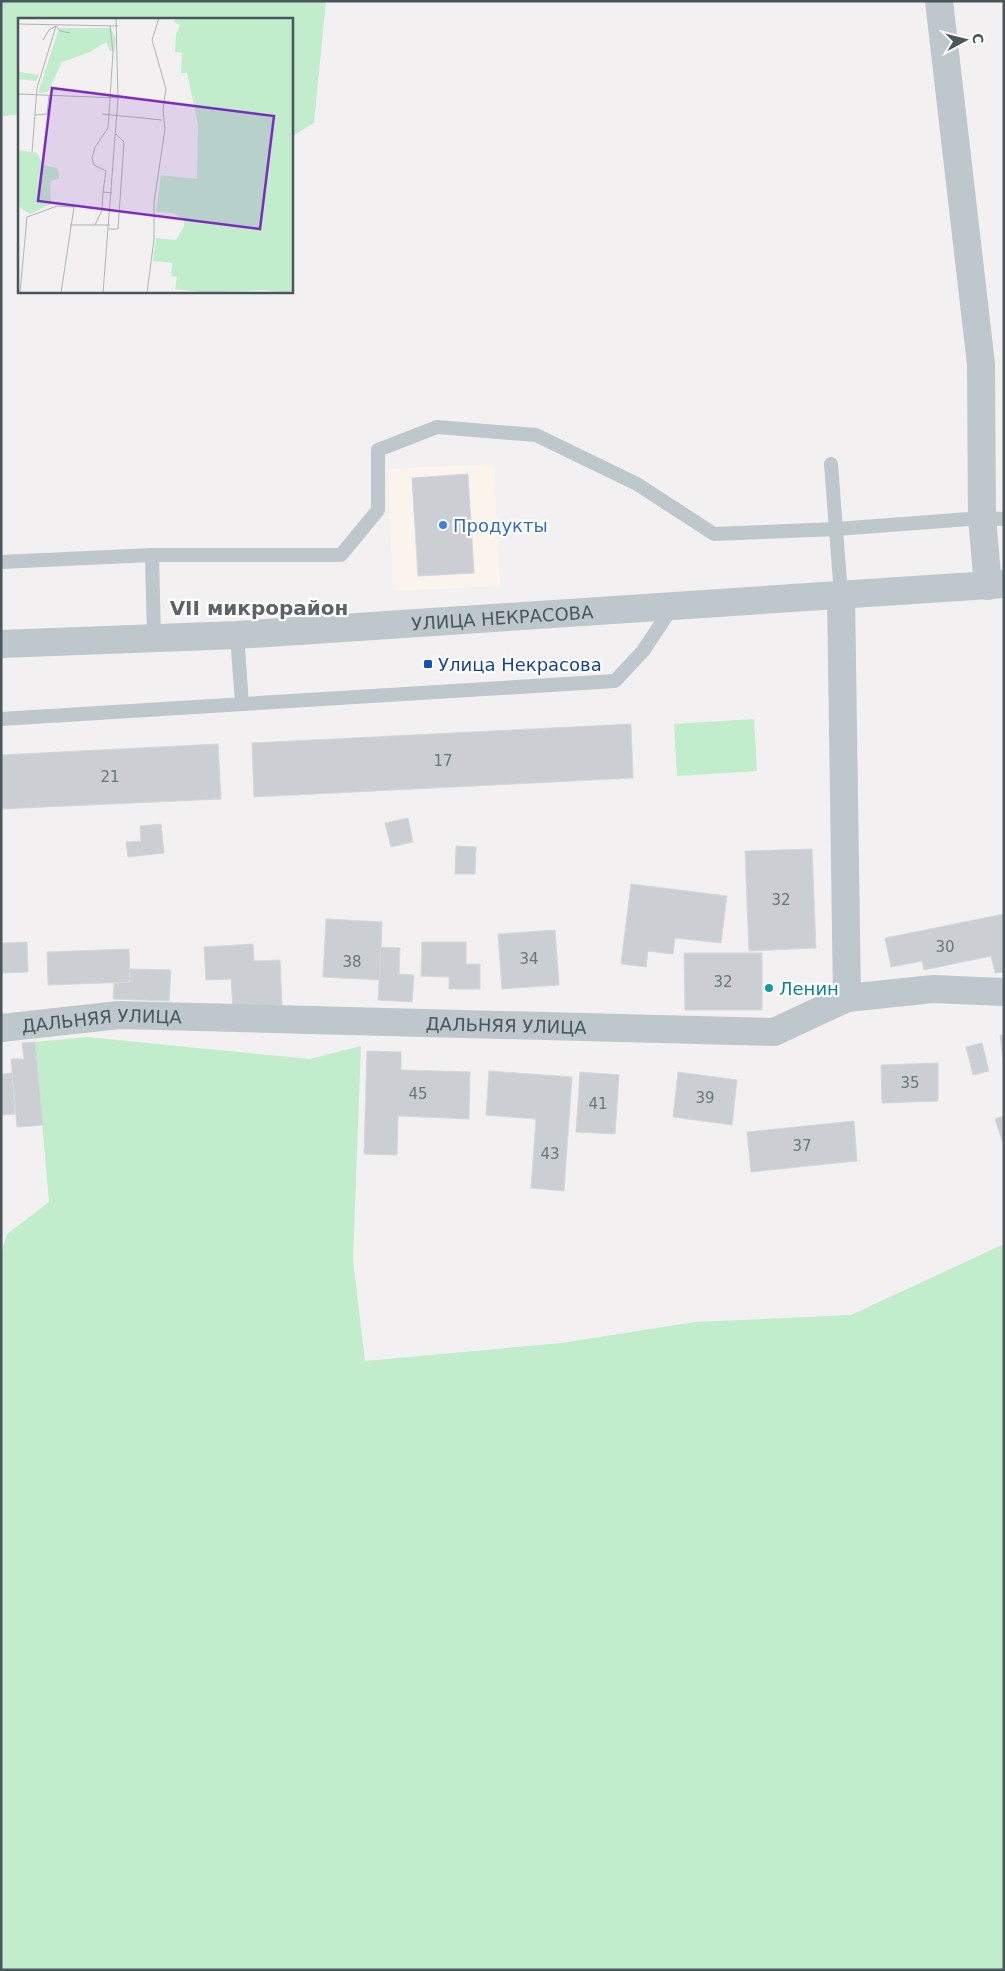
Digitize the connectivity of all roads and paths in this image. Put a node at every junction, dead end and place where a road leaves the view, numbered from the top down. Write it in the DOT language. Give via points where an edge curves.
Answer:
graph roads {
  1 [pos="940,1"];
  2 [pos="831,464"];
  3 [pos="993,519"];
  4 [pos="837,529"];
  5 [pos="152,555"];
  6 [pos="1,562"];
  7 [pos="996,585"];
  8 [pos="840,595"];
  9 [pos="672,606"];
  10 [pos="237,635"];
  11 [pos="154,638"];
  12 [pos="1,644"];
  13 [pos="242,704"];
  14 [pos="1,719"];
  15 [pos="1004,992"];
  16 [pos="847,998"];
  17 [pos="1,1028"];
  1 -- 3 [label="street" via="981,364"];
  2 -- 4 [label="lane"];
  3 -- 4 [label="lane"];
  3 -- 7 [label="street"];
  4 -- 5 [label="lane" via="714,534 637,484 536,435 437,427 378,450 378,510 341,555"];
  4 -- 8 [label="lane"];
  5 -- 6 [label="lane"];
  5 -- 11 [label="lane"];
  7 -- 8 [label="street, УЛИЦА НЕКРАСОВА"];
  8 -- 9 [label="street, УЛИЦА НЕКРАСОВА"];
  8 -- 16 [label="street"];
  9 -- 10 [label="street, УЛИЦА НЕКРАСОВА"];
  9 -- 13 [label="lane" via="643,651 616,681"];
  10 -- 11 [label="street, УЛИЦА НЕКРАСОВА"];
  10 -- 13 [label="lane"];
  11 -- 12 [label="street, УЛИЦА НЕКРАСОВА"];
  13 -- 14 [label="lane"];
  15 -- 16 [label="street, ДАЛЬНЯЯ УЛИЦА" via="933,989"];
  16 -- 17 [label="street, ДАЛЬНЯЯ УЛИЦА" via="774,1032 119,1015"];
}
